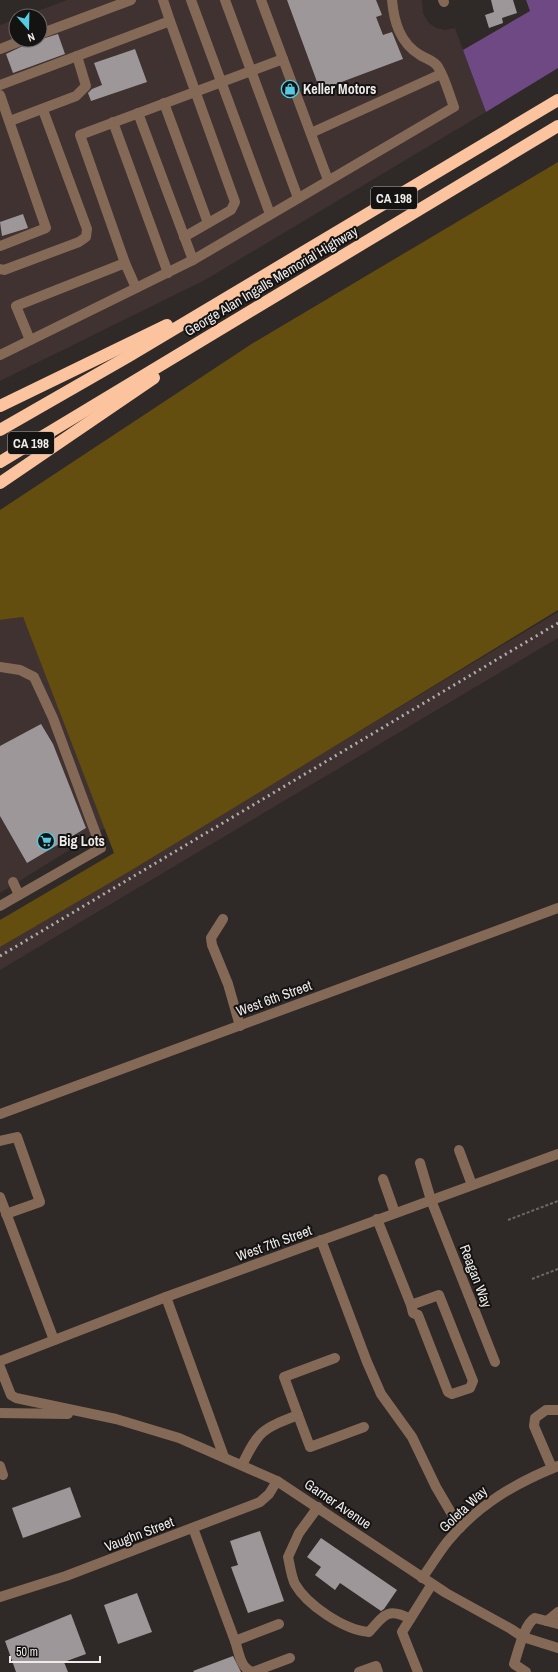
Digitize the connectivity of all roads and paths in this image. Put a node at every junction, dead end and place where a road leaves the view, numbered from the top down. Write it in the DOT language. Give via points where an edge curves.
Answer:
graph roads {
  1 [pos="131,0"];
  2 [pos="163,0"];
  3 [pos="191,0"];
  4 [pos="225,0"];
  5 [pos="261,0"];
  6 [pos="392,0"];
  7 [pos="170,21"];
  8 [pos="48,31"];
  9 [pos="77,56"];
  10 [pos="283,59"];
  11 [pos="251,70"];
  12 [pos="441,74"];
  13 [pos="221,81"];
  14 [pos="0,85"];
  15 [pos="194,91"];
  16 [pos="0,95"];
  17 [pos="558,100"];
  18 [pos="164,103"];
  19 [pos="44,110"];
  20 [pos="138,113"];
  21 [pos="10,121"];
  22 [pos="113,122"];
  23 [pos="558,126"];
  24 [pos="311,133"];
  25 [pos="328,180"];
  26 [pos="298,198"];
  27 [pos="270,214"];
  28 [pos="208,223"];
  29 [pos="184,237"];
  30 [pos="0,246"];
  31 [pos="193,260"];
  32 [pos="125,263"];
  33 [pos="0,269"];
  34 [pos="168,273"];
  35 [pos="136,288"];
  36 [pos="230,296"];
  37 [pos="246,314"];
  38 [pos="30,340"];
  39 [pos="0,355"];
  40 [pos="0,406"];
  41 [pos="0,430"];
  42 [pos="0,462"];
  43 [pos="0,483"];
  44 [pos="0,667"];
  45 [pos="13,882"];
  46 [pos="19,895"];
  47 [pos="0,906"];
  48 [pos="558,908"];
  49 [pos="223,919"];
  50 [pos="240,1026"];
  51 [pos="0,1114"];
  52 [pos="0,1141"];
  53 [pos="459,1150"];
  54 [pos="558,1154"];
  55 [pos="420,1163"];
  56 [pos="383,1179"];
  57 [pos="472,1185"];
  58 [pos="0,1197"];
  59 [pos="431,1200"];
  60 [pos="558,1201"];
  61 [pos="395,1213"];
  62 [pos="6,1214"];
  63 [pos="377,1219"];
  64 [pos="508,1220"];
  65 [pos="322,1240"];
  66 [pos="558,1269"];
  67 [pos="532,1279"];
  68 [pos="166,1297"];
  69 [pos="410,1305"];
  70 [pos="54,1340"];
  71 [pos="335,1358"];
  72 [pos="0,1361"];
  73 [pos="494,1362"];
  74 [pos="0,1367"];
  75 [pos="558,1410"];
  76 [pos="0,1413"];
  77 [pos="89,1415"];
  78 [pos="298,1415"];
  79 [pos="364,1427"];
  80 [pos="224,1457"];
  81 [pos="242,1465"];
  82 [pos="555,1467"];
  83 [pos="277,1481"];
  84 [pos="318,1507"];
  85 [pos="193,1528"];
  86 [pos="460,1528"];
  87 [pos="422,1578"];
  88 [pos="432,1584"];
  89 [pos="0,1597"];
  90 [pos="558,1612"];
  91 [pos="410,1619"];
  92 [pos="547,1621"];
  93 [pos="279,1624"];
  94 [pos="558,1624"];
  95 [pos="522,1637"];
  96 [pos="235,1641"];
  97 [pos="558,1648"];
  98 [pos="290,1658"];
  99 [pos="358,1672"];
  100 [pos="378,1672"];
  101 [pos="418,1672"];
  102 [pos="524,1672"];
  1 -- 8 [label="street"];
  2 -- 7 [label="street"];
  3 -- 13 [label="street"];
  4 -- 11 [label="street"];
  5 -- 10 [label="street"];
  6 -- 12 [label="street" via="397,28 404,40 415,52 432,61"];
  7 -- 9 [label="street"];
  7 -- 15 [label="street"];
  9 -- 14 [label="street"];
  9 -- 19 [label="street" via="86,86 76,96"];
  10 -- 11 [label="street"];
  10 -- 24 [label="street"];
  11 -- 13 [label="street"];
  11 -- 26 [label="street"];
  12 -- 24 [label="street"];
  12 -- 25 [label="street" via="454,107"];
  13 -- 15 [label="street"];
  13 -- 27 [label="street"];
  15 -- 18 [label="street"];
  15 -- 28 [label="street" via="235,202 231,210"];
  16 -- 21 [label="street"];
  17 -- 36 [label="highway, George Alan Ingalls Memorial Highway / CA 198"];
  18 -- 20 [label="street"];
  18 -- 28 [label="street"];
  19 -- 21 [label="street"];
  19 -- 33 [label="street" via="87,229 86,237 79,242 4,270"];
  20 -- 22 [label="street"];
  20 -- 29 [label="street"];
  21 -- 30 [label="street" via="46,228"];
  22 -- 32 [label="street" via="80,135"];
  22 -- 34 [label="street"];
  23 -- 37 [label="highway, George Alan Ingalls Memorial Highway / CA 198"];
  24 -- 25 [label="street"];
  25 -- 26 [label="street"];
  26 -- 27 [label="street"];
  27 -- 31 [label="street"];
  28 -- 29 [label="street"];
  29 -- 31 [label="street"];
  31 -- 34 [label="street"];
  32 -- 35 [label="street"];
  32 -- 38 [label="street" via="16,306"];
  34 -- 35 [label="street"];
  35 -- 38 [label="street"];
  36 -- 40 [label="highway"];
  36 -- 41 [label="highway, George Alan Ingalls Memorial Highway / CA 198"];
  37 -- 42 [label="highway, George Alan Ingalls Memorial Highway / CA 198"];
  37 -- 43 [label="highway"];
  38 -- 39 [label="street"];
  44 -- 46 [label="street" via="20,670 34,677 53,718 101,848"];
  45 -- 46 [label="street"];
  46 -- 47 [label="street"];
  48 -- 50 [label="street, West 6th Street"];
  49 -- 50 [label="street" via="211,938 212,945 228,984"];
  50 -- 51 [label="street, West 6th Street"];
  52 -- 62 [label="street" via="17,1137 40,1202"];
  53 -- 57 [label="street"];
  54 -- 57 [label="street, West 7th Street"];
  55 -- 59 [label="street, Reagan Way"];
  56 -- 61 [label="street"];
  57 -- 59 [label="street, West 7th Street"];
  58 -- 62 [label="street"];
  59 -- 61 [label="street, West 7th Street"];
  59 -- 73 [label="street, Reagan Way"];
  60 -- 64 [label="path"];
  61 -- 63 [label="street, West 7th Street"];
  62 -- 70 [label="street"];
  63 -- 65 [label="street, West 7th Street"];
  63 -- 69 [label="street"];
  65 -- 68 [label="street, West 7th Street"];
  65 -- 86 [label="street" via="381,1394 412,1437 436,1487"];
  66 -- 67 [label="path"];
  68 -- 70 [label="street, West 7th Street"];
  68 -- 80 [label="street"];
  69 -- 69 [label="street" via="413,1313 418,1315 448,1392 452,1394 470,1388 473,1381 439,1295"];
  70 -- 72 [label="street, West 7th Street"];
  71 -- 78 [label="street" via="284,1376"];
  74 -- 77 [label="street, Garner Avenue" via="11,1395 16,1398"];
  75 -- 82 [label="street" via="546,1410 535,1418 534,1426"];
  76 -- 77 [label="street, Garner Avenue"];
  77 -- 80 [label="street, Garner Avenue" via="116,1419 179,1438"];
  78 -- 79 [label="street" via="310,1447"];
  78 -- 81 [label="street" via="267,1427 253,1442"];
  80 -- 81 [label="street, Garner Avenue"];
  81 -- 83 [label="street, Garner Avenue"];
  82 -- 86 [label="street, Goleta Way" via="503,1492"];
  83 -- 84 [label="street, Garner Avenue"];
  83 -- 85 [label="street, Vaughn Street" via="260,1502"];
  84 -- 87 [label="street, Garner Avenue"];
  84 -- 91 [label="street" via="299,1533 288,1557 295,1583 314,1607 358,1631 369,1632 384,1614 398,1612"];
  85 -- 89 [label="street, Vaughn Street" via="66,1576"];
  85 -- 96 [label="street"];
  86 -- 87 [label="street, Goleta Way"];
  87 -- 88 [label="street, Garner Avenue"];
  88 -- 91 [label="street"];
  88 -- 95 [label="street, Garner Avenue"];
  90 -- 92 [label="street"];
  91 -- 101 [label="street" via="402,1632"];
  92 -- 94 [label="street"];
  92 -- 95 [label="street" via="535,1618"];
  93 -- 96 [label="street"];
  95 -- 97 [label="street, Garner Avenue"];
  95 -- 102 [label="street" via="514,1664"];
  96 -- 98 [label="street" via="248,1671 253,1672"];
  99 -- 100 [label="street" via="376,1666"];
}
